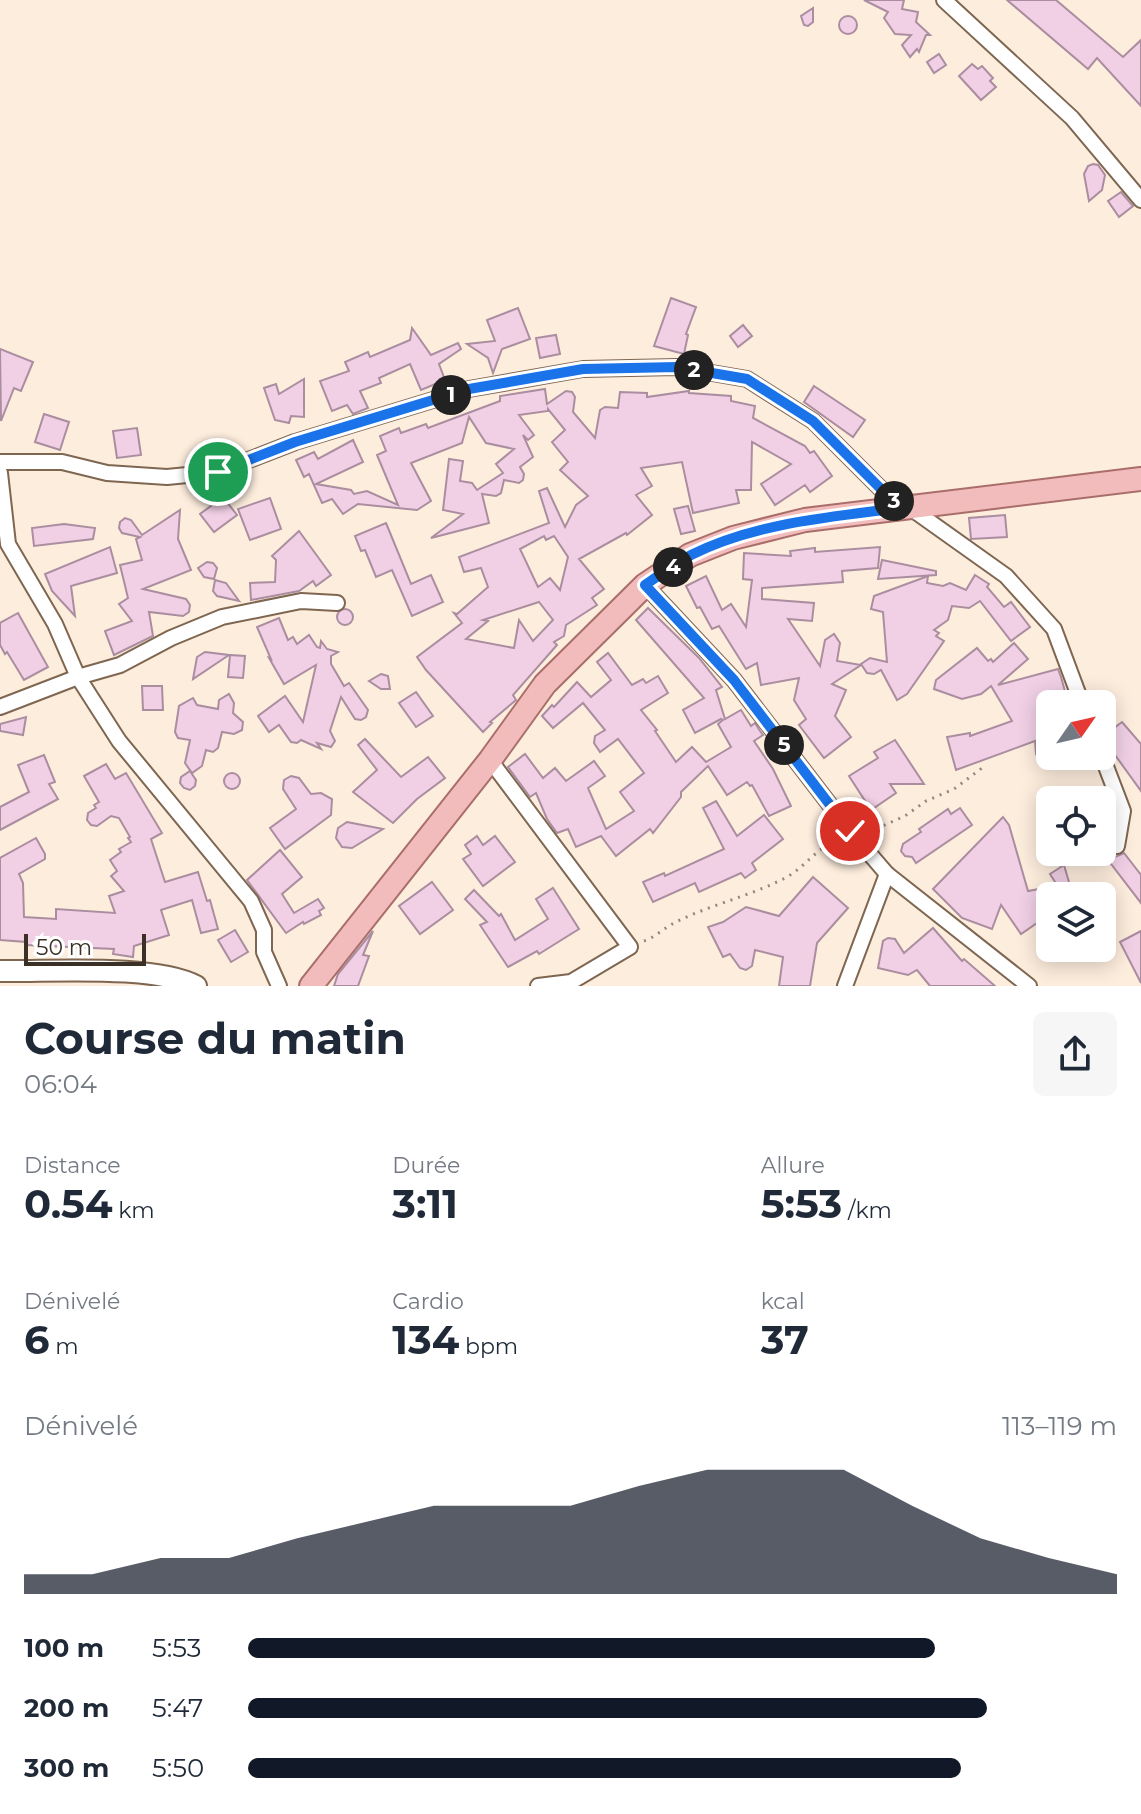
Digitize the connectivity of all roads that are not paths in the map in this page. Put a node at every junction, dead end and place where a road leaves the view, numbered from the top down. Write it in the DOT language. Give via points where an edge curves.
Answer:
graph roads {
  1 [pos="944,0"];
  2 [pos="1141,200"];
  3 [pos="0,462"];
  4 [pos="0,473"];
  5 [pos="1141,479"];
  6 [pos="904,507"];
  7 [pos="645,585"];
  8 [pos="337,603"];
  9 [pos="78,677"];
  10 [pos="1077,690"];
  11 [pos="0,707"];
  12 [pos="490,760"];
  13 [pos="1107,770"];
  14 [pos="1117,846"];
  15 [pos="887,874"];
  16 [pos="0,971"];
  17 [pos="196,986"];
  18 [pos="279,986"];
  19 [pos="311,986"];
  20 [pos="538,986"];
  21 [pos="845,986"];
  22 [pos="1029,986"];
  1 -- 2 [label="street" via="1072,118"];
  3 -- 6 [label="street" via="62,462 107,473 167,477 218,472 295,442 469,389 583,369 677,367 747,379 813,421"];
  4 -- 9 [label="street" via="8,544 55,624"];
  5 -- 6 [label="main road"];
  6 -- 7 [label="main road" via="805,520 733,538 690,555"];
  6 -- 10 [label="street" via="1006,576 1054,629"];
  7 -- 12 [label="main road" via="545,684"];
  7 -- 15 [label="street" via="734,680"];
  8 -- 9 [label="street" via="301,601 222,617 120,665"];
  9 -- 11 [label="street"];
  9 -- 18 [label="street" via="119,741 251,901"];
  12 -- 19 [label="main road"];
  12 -- 20 [label="street" via="630,947 571,982"];
  13 -- 14 [label="street" via="1123,811"];
  15 -- 21 [label="street"];
  15 -- 22 [label="street"];
  16 -- 17 [label="street" via="139,972"];
}
